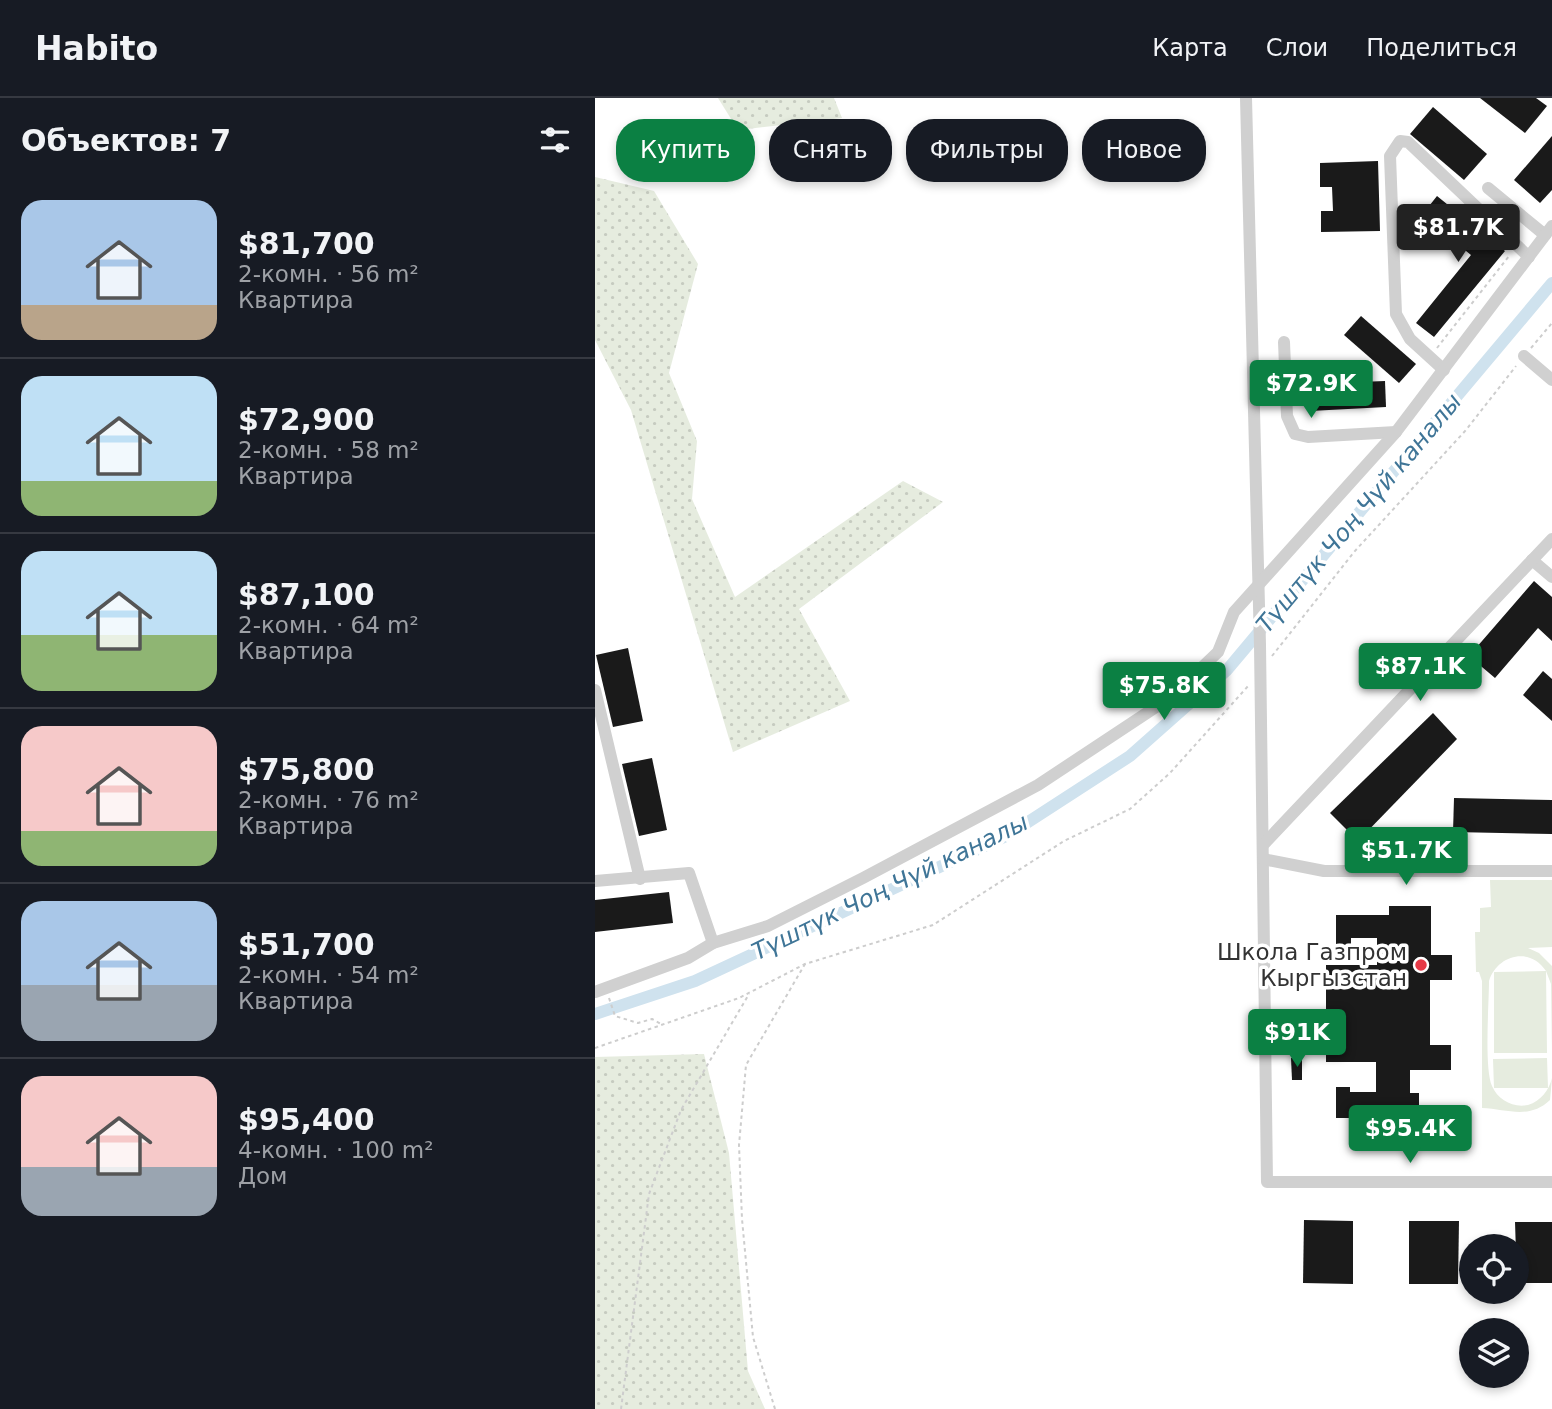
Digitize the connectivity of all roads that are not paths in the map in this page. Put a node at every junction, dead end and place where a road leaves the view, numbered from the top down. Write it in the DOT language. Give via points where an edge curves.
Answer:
graph roads {
  1 [pos="1247,98"];
  2 [pos="1488,188"];
  3 [pos="1549,231"];
  4 [pos="1529,257"];
  5 [pos="1284,342"];
  6 [pos="1524,356"];
  7 [pos="1444,370"];
  8 [pos="1552,380"];
  9 [pos="1396,432"];
  10 [pos="1552,538"];
  11 [pos="1532,560"];
  12 [pos="1552,577"];
  13 [pos="1258,586"];
  14 [pos="595,690"];
  15 [pos="1263,852"];
  16 [pos="1552,871"];
  17 [pos="640,879"];
  18 [pos="595,881"];
  19 [pos="713,943"];
  20 [pos="595,992"];
  21 [pos="1552,1182"];
  1 -- 13 [label="street"];
  2 -- 3 [label="street"];
  3 -- 4 [label="street"];
  4 -- 7 [label="street"];
  4 -- 7 [label="street" via="1408,142 1394,146 1389,156 1396,314 1410,339"];
  5 -- 9 [label="street" via="1287,416 1295,434"];
  6 -- 8 [label="street"];
  7 -- 9 [label="street"];
  9 -- 13 [label="street"];
  10 -- 11 [label="street"];
  11 -- 12 [label="street"];
  11 -- 15 [label="street"];
  13 -- 15 [label="street"];
  13 -- 19 [label="street" via="1234,612 1218,652 1171,697 1127,728 985,814 768,926"];
  14 -- 17 [label="street"];
  15 -- 16 [label="street" via="1324,871"];
  15 -- 21 [label="street" via="1267,1182"];
  17 -- 18 [label="street"];
  17 -- 19 [label="street" via="689,873"];
  19 -- 20 [label="street" via="676,964"];
}
